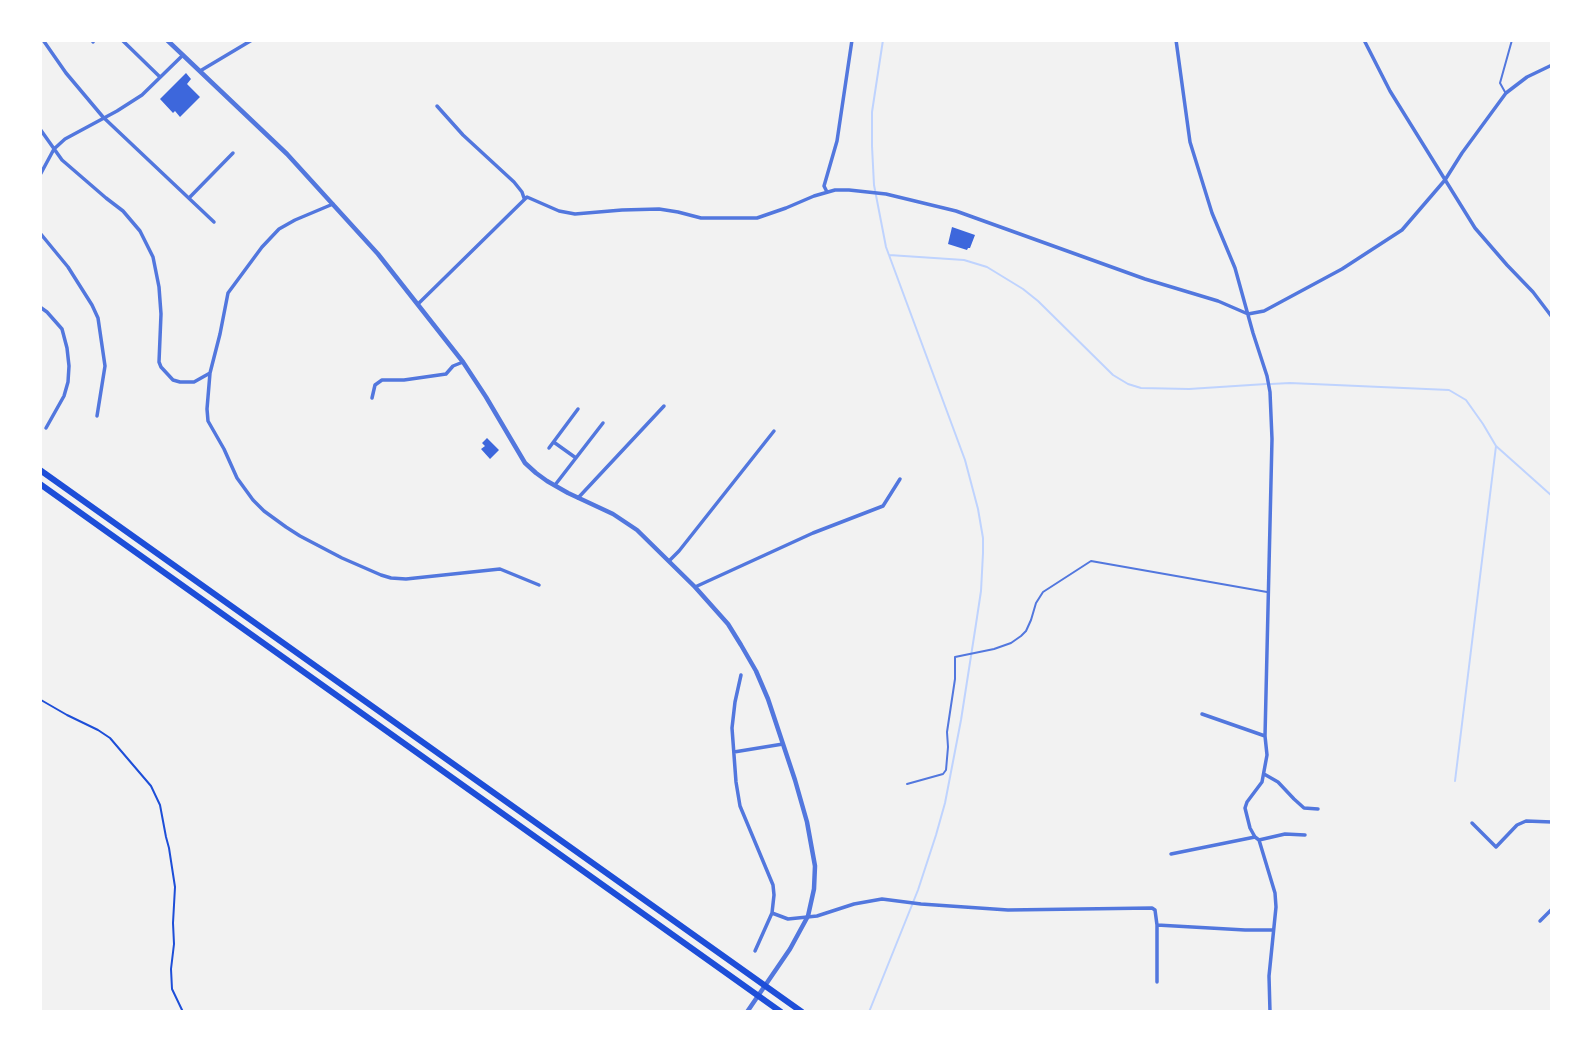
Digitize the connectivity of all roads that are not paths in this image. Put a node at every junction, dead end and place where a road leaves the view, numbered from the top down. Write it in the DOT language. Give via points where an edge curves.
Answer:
graph roads {
  1 [pos="43,40"];
  2 [pos="122,40"];
  3 [pos="167,40"];
  4 [pos="252,40"];
  5 [pos="852,40"];
  6 [pos="1176,40"];
  7 [pos="1364,40"];
  8 [pos="1512,40"];
  9 [pos="183,55"];
  10 [pos="1552,65"];
  11 [pos="200,71"];
  12 [pos="160,77"];
  13 [pos="1506,93"];
  14 [pos="437,106"];
  15 [pos="103,117"];
  16 [pos="40,130"];
  17 [pos="54,149"];
  18 [pos="233,153"];
  19 [pos="40,175"];
  20 [pos="1445,180"];
  21 [pos="827,192"];
  22 [pos="189,198"];
  23 [pos="524,198"];
  24 [pos="333,204"];
  25 [pos="214,222"];
  26 [pos="40,233"];
  27 [pos="418,304"];
  28 [pos="40,307"];
  29 [pos="1248,314"];
  30 [pos="1552,317"];
  31 [pos="463,362"];
  32 [pos="210,373"];
  33 [pos="372,398"];
  34 [pos="664,406"];
  35 [pos="579,409"];
  36 [pos="97,416"];
  37 [pos="603,423"];
  38 [pos="47,428"];
  39 [pos="774,431"];
  40 [pos="554,442"];
  41 [pos="549,448"];
  42 [pos="576,458"];
  43 [pos="40,470"];
  44 [pos="900,480"];
  45 [pos="40,484"];
  46 [pos="555,485"];
  47 [pos="578,498"];
  48 [pos="669,561"];
  49 [pos="539,585"];
  50 [pos="695,587"];
  51 [pos="1268,592"];
  52 [pos="741,675"];
  53 [pos="1202,713"];
  54 [pos="1265,736"];
  55 [pos="783,744"];
  56 [pos="734,752"];
  57 [pos="1264,774"];
  58 [pos="907,784"];
  59 [pos="1318,809"];
  60 [pos="1552,822"];
  61 [pos="1472,823"];
  62 [pos="1305,835"];
  63 [pos="1257,839"];
  64 [pos="1171,854"];
  65 [pos="1552,909"];
  66 [pos="772,913"];
  67 [pos="808,916"];
  68 [pos="1540,921"];
  69 [pos="1157,925"];
  70 [pos="1273,930"];
  71 [pos="755,951"];
  72 [pos="1157,982"];
  73 [pos="747,1012"];
  74 [pos="781,1012"];
  75 [pos="802,1012"];
  76 [pos="1270,1012"];
  1 -- 15 [label="street"];
  2 -- 12 [label="street"];
  3 -- 9 [label="street"];
  4 -- 11 [label="street"];
  5 -- 21 [label="street" via="838,141 824,186"];
  6 -- 29 [label="street" via="1190,142"];
  7 -- 20 [label="street"];
  8 -- 13 [label="lane" via="1500,83"];
  9 -- 11 [label="street"];
  9 -- 12 [label="street"];
  10 -- 13 [label="street"];
  11 -- 24 [label="street"];
  12 -- 15 [label="street" via="142,95"];
  13 -- 20 [label="street"];
  14 -- 23 [label="street" via="514,182"];
  15 -- 17 [label="street"];
  15 -- 22 [label="street"];
  16 -- 17 [label="street"];
  17 -- 19 [label="street"];
  17 -- 32 [label="street" via="123,211 149,248 159,287 161,367 180,382 194,382"];
  18 -- 22 [label="street"];
  20 -- 29 [label="street" via="1389,239 1290,298"];
  20 -- 30 [label="street" via="1475,228"];
  21 -- 23 [label="street" via="757,218 701,218 659,209 575,214"];
  21 -- 29 [label="street" via="886,194 956,211"];
  22 -- 25 [label="street"];
  23 -- 27 [label="street"];
  24 -- 27 [label="street"];
  24 -- 32 [label="street" via="279,229 232,286"];
  26 -- 36 [label="street" via="68,267 98,318 105,366"];
  27 -- 31 [label="street"];
  28 -- 38 [label="street" via="62,328 69,366 64,396"];
  29 -- 51 [label="street" via="1267,376 1271,410"];
  31 -- 33 [label="street" via="446,374 382,380 375,385"];
  31 -- 46 [label="street" via="525,463"];
  32 -- 49 [label="street" via="208,421 237,478 264,511 300,536 391,578 500,569"];
  34 -- 47 [label="street"];
  35 -- 40 [label="street"];
  37 -- 42 [label="street"];
  39 -- 48 [label="street"];
  40 -- 41 [label="street"];
  40 -- 42 [label="street"];
  42 -- 46 [label="street"];
  43 -- 75 [label="highway"];
  44 -- 50 [label="street" via="883,506"];
  45 -- 74 [label="highway"];
  46 -- 47 [label="street"];
  47 -- 48 [label="street" via="625,521"];
  48 -- 50 [label="street"];
  50 -- 55 [label="street" via="728,624 756,671"];
  51 -- 54 [label="street"];
  51 -- 58 [label="lane" via="1091,561 1047,588 1021,636 994,649 955,657 946,770"];
  52 -- 56 [label="street" via="732,728"];
  53 -- 54 [label="street"];
  54 -- 57 [label="street"];
  55 -- 56 [label="street"];
  55 -- 67 [label="street" via="815,866"];
  56 -- 66 [label="street" via="740,806 773,885"];
  57 -- 59 [label="street" via="1304,808"];
  57 -- 63 [label="street" via="1245,808"];
  60 -- 61 [label="street" via="1517,825 1496,847"];
  62 -- 63 [label="street"];
  63 -- 64 [label="street"];
  63 -- 70 [label="street" via="1275,893"];
  65 -- 68 [label="street"];
  66 -- 67 [label="street" via="788,919"];
  66 -- 71 [label="street"];
  67 -- 69 [label="street" via="882,899 1008,910 1153,908"];
  67 -- 73 [label="street"];
  69 -- 70 [label="street"];
  69 -- 72 [label="street"];
  70 -- 76 [label="street"];
}
